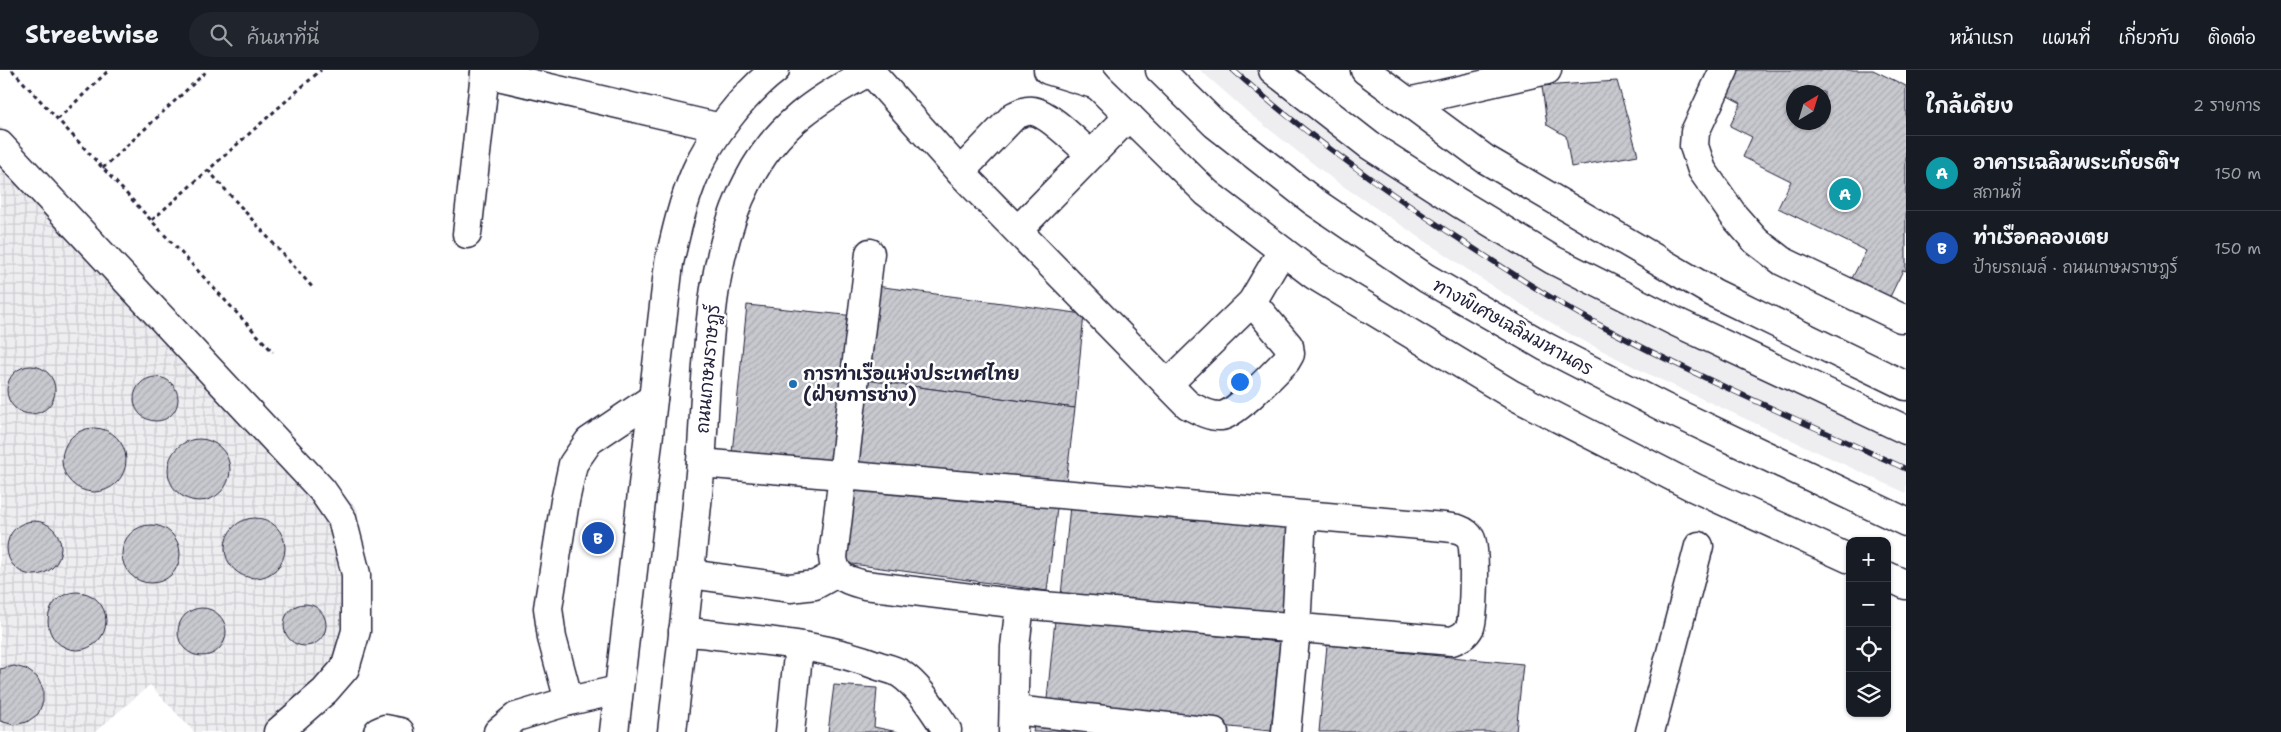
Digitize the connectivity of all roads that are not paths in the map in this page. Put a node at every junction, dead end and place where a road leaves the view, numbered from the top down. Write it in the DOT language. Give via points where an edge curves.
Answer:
graph roads {
  1 [pos="775,70"];
  2 [pos="871,70"];
  3 [pos="1048,70"];
  4 [pos="1160,70"];
  5 [pos="1273,70"];
  6 [pos="1366,70"];
  7 [pos="1547,70"];
  8 [pos="1724,70"];
  9 [pos="485,72"];
  10 [pos="1091,78"];
  11 [pos="1408,102"];
  12 [pos="1129,116"];
  13 [pos="721,128"];
  14 [pos="0,145"];
  15 [pos="1091,155"];
  16 [pos="960,172"];
  17 [pos="1018,230"];
  18 [pos="467,234"];
  19 [pos="1282,250"];
  20 [pos="870,253"];
  21 [pos="1252,302"];
  22 [pos="1906,318"];
  23 [pos="1168,384"];
  24 [pos="1906,386"];
  25 [pos="653,398"];
  26 [pos="1906,430"];
  27 [pos="701,463"];
  28 [pos="844,477"];
  29 [pos="1302,516"];
  30 [pos="1906,522"];
  31 [pos="1699,546"];
  32 [pos="1846,557"];
  33 [pos="837,573"];
  34 [pos="690,574"];
  35 [pos="1891,578"];
  36 [pos="1906,585"];
  37 [pos="1020,604"];
  38 [pos="1296,628"];
  39 [pos="683,631"];
  40 [pos="799,646"];
  41 [pos="618,690"];
  42 [pos="569,700"];
  43 [pos="1013,721"];
  44 [pos="947,730"];
  45 [pos="278,732"];
  46 [pos="378,732"];
  47 [pos="400,732"];
  48 [pos="498,732"];
  49 [pos="614,732"];
  50 [pos="672,732"];
  51 [pos="790,732"];
  52 [pos="1214,732"];
  53 [pos="1286,732"];
  54 [pos="1650,732"];
  1 -- 13 [label="main road"];
  2 -- 16 [label="main road"];
  2 -- 27 [label="main road, ถนนเกษมราษฎร์" via="803,111 770,145 748,180 735,211 713,300"];
  3 -- 10 [label="main road"];
  4 -- 30 [label="main road, ทางพิเศษเฉลิมมหานคร" via="1215,124 1313,202 1426,278 1546,347 1665,408"];
  5 -- 26 [label="main road" via="1369,145 1553,260"];
  6 -- 11 [label="main road"];
  7 -- 11 [label="main road"];
  8 -- 22 [label="main road" via="1695,132 1694,146 1702,170 1734,216 1756,241 1782,261"];
  9 -- 13 [label="main road"];
  9 -- 18 [label="main road"];
  10 -- 12 [label="main road"];
  11 -- 24 [label="main road" via="1485,159 1714,292"];
  12 -- 15 [label="main road"];
  12 -- 19 [label="main road" via="1207,193"];
  13 -- 25 [label="main road" via="696,170 680,213 669,263"];
  14 -- 45 [label="main road" via="316,482 342,519 356,574 356,631 345,668 324,692"];
  15 -- 16 [label="main road" via="1048,118 1034,111 1022,111"];
  15 -- 17 [label="main road"];
  16 -- 17 [label="main road"];
  17 -- 23 [label="main road"];
  19 -- 21 [label="main road"];
  19 -- 32 [label="main road" via="1314,275 1510,394 1695,488"];
  20 -- 28 [label="main road"];
  21 -- 23 [label="main road"];
  21 -- 23 [label="main road" via="1289,346 1290,354 1286,361 1234,410 1222,416 1204,413 1188,405"];
  25 -- 41 [label="main road"];
  25 -- 42 [label="main road" via="589,441 573,464 548,608 552,638"];
  27 -- 28 [label="main road"];
  27 -- 34 [label="main road, ถนนเกษมราษฎร์"];
  28 -- 29 [label="main road"];
  28 -- 33 [label="main road" via="833,557"];
  29 -- 38 [label="main road"];
  29 -- 38 [label="main road" via="1462,529 1472,540 1474,563 1470,626 1462,638 1452,641"];
  31 -- 54 [label="main road"];
  33 -- 34 [label="main road" via="815,585 790,588"];
  33 -- 37 [label="main road" via="865,585"];
  34 -- 39 [label="main road, ถนนเกษมราษฎร์"];
  35 -- 36 [label="main road"];
  37 -- 38 [label="main road"];
  37 -- 43 [label="main road"];
  38 -- 53 [label="main road"];
  39 -- 40 [label="main road"];
  39 -- 50 [label="main road, ถนนเกษมราษฎร์"];
  40 -- 44 [label="main road" via="837,653 900,674 921,691"];
  40 -- 51 [label="main road"];
  41 -- 42 [label="main road"];
  41 -- 49 [label="main road"];
  42 -- 48 [label="main road" via="516,717"];
  43 -- 52 [label="main road"];
  46 -- 47 [label="main road" via="385,729"];
}
